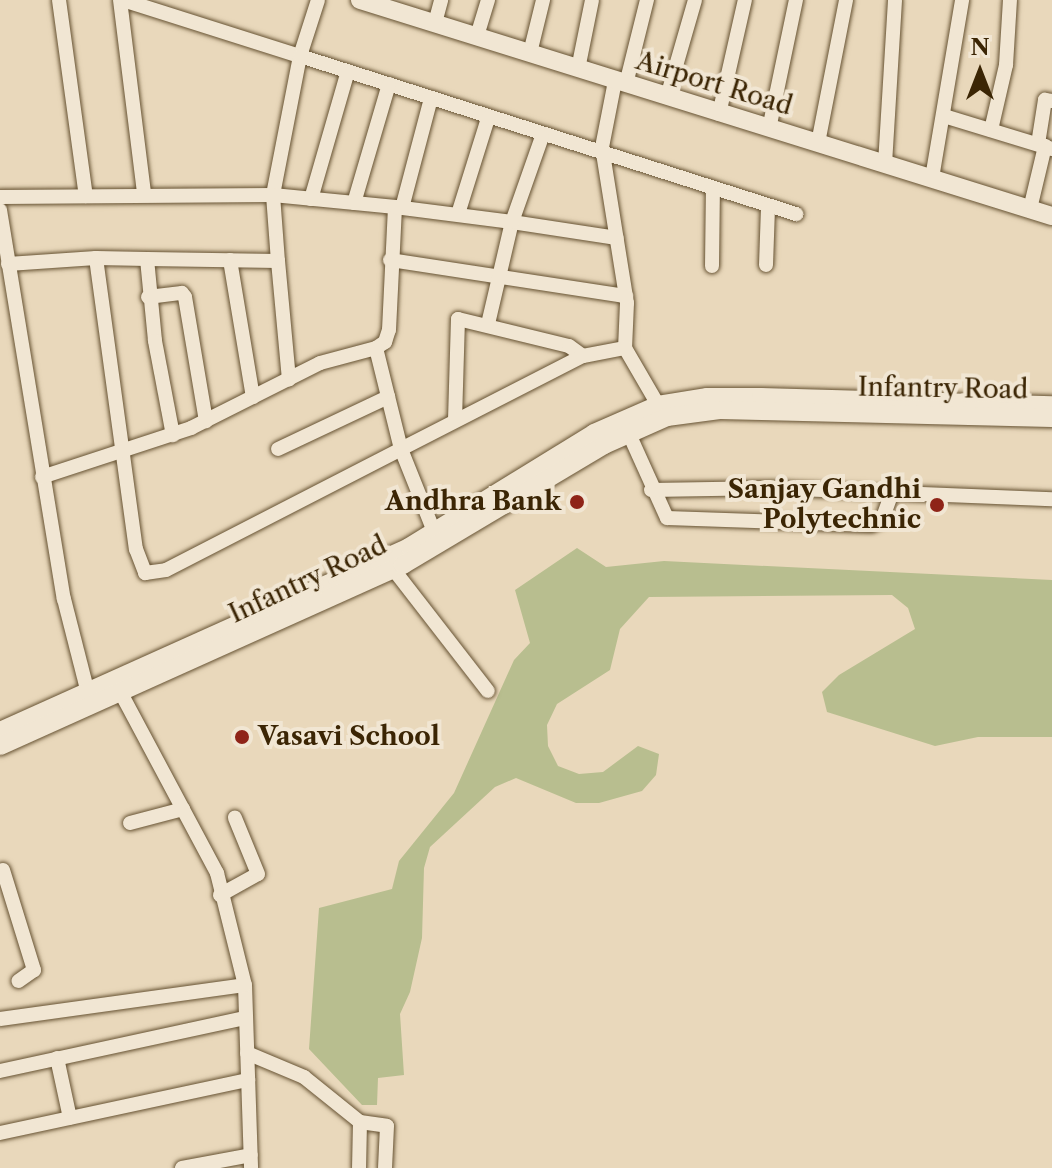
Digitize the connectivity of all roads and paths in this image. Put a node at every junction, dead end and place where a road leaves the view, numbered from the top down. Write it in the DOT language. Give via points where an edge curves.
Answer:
graph roads {
  1 [pos="59,0"];
  2 [pos="122,0"];
  3 [pos="318,0"];
  4 [pos="441,0"];
  5 [pos="488,0"];
  6 [pos="543,0"];
  7 [pos="592,0"];
  8 [pos="647,0"];
  9 [pos="695,0"];
  10 [pos="745,0"];
  11 [pos="796,0"];
  12 [pos="846,0"];
  13 [pos="895,0"];
  14 [pos="962,0"];
  15 [pos="1010,0"];
  16 [pos="364,1"];
  17 [pos="408,7"];
  18 [pos="435,23"];
  19 [pos="477,36"];
  20 [pos="530,53"];
  21 [pos="300,56"];
  22 [pos="578,69"];
  23 [pos="348,71"];
  24 [pos="620,82"];
  25 [pos="389,84"];
  26 [pos="667,97"];
  27 [pos="431,98"];
  28 [pos="1052,101"];
  29 [pos="719,114"];
  30 [pos="944,116"];
  31 [pos="488,118"];
  32 [pos="769,129"];
  33 [pos="991,130"];
  34 [pos="542,137"];
  35 [pos="818,143"];
  36 [pos="1045,146"];
  37 [pos="603,153"];
  38 [pos="885,164"];
  39 [pos="932,178"];
  40 [pos="713,189"];
  41 [pos="144,194"];
  42 [pos="273,195"];
  43 [pos="86,196"];
  44 [pos="0,197"];
  45 [pos="311,199"];
  46 [pos="354,203"];
  47 [pos="768,207"];
  48 [pos="399,208"];
  49 [pos="1030,209"];
  50 [pos="0,210"];
  51 [pos="458,214"];
  52 [pos="796,214"];
  53 [pos="1052,216"];
  54 [pos="512,222"];
  55 [pos="617,238"];
  56 [pos="96,258"];
  57 [pos="147,259"];
  58 [pos="230,260"];
  59 [pos="390,260"];
  60 [pos="278,261"];
  61 [pos="8,264"];
  62 [pos="766,265"];
  63 [pos="712,266"];
  64 [pos="498,274"];
  65 [pos="626,296"];
  66 [pos="148,297"];
  67 [pos="488,324"];
  68 [pos="376,348"];
  69 [pos="625,348"];
  70 [pos="583,356"];
  71 [pos="289,379"];
  72 [pos="253,397"];
  73 [pos="388,397"];
  74 [pos="658,405"];
  75 [pos="1052,405"];
  76 [pos="1052,418"];
  77 [pos="455,420"];
  78 [pos="206,421"];
  79 [pos="625,425"];
  80 [pos="173,435"];
  81 [pos="278,449"];
  82 [pos="401,449"];
  83 [pos="124,454"];
  84 [pos="42,477"];
  85 [pos="651,490"];
  86 [pos="891,495"];
  87 [pos="1052,499"];
  88 [pos="437,539"];
  89 [pos="394,570"];
  90 [pos="488,691"];
  91 [pos="122,695"];
  92 [pos="89,700"];
  93 [pos="0,731"];
  94 [pos="0,746"];
  95 [pos="183,809"];
  96 [pos="235,818"];
  97 [pos="130,823"];
  98 [pos="1,867"];
  99 [pos="220,895"];
  100 [pos="18,981"];
  101 [pos="245,985"];
  102 [pos="245,1018"];
  103 [pos="0,1019"];
  104 [pos="247,1053"];
  105 [pos="57,1058"];
  106 [pos="0,1071"];
  107 [pos="248,1080"];
  108 [pos="70,1118"];
  109 [pos="360,1122"];
  110 [pos="0,1133"];
  111 [pos="251,1161"];
  112 [pos="182,1168"];
  113 [pos="359,1168"];
  114 [pos="385,1168"];
  1 -- 43 [label="street"];
  2 -- 21 [label="street"];
  2 -- 41 [label="street"];
  3 -- 21 [label="street"];
  4 -- 18 [label="street"];
  5 -- 19 [label="street"];
  6 -- 20 [label="street"];
  7 -- 22 [label="street"];
  8 -- 24 [label="street"];
  9 -- 26 [label="street"];
  10 -- 29 [label="street"];
  11 -- 32 [label="street"];
  12 -- 35 [label="street"];
  13 -- 38 [label="street"];
  14 -- 30 [label="street"];
  15 -- 33 [label="street" via="1006,65"];
  16 -- 17 [label="street, Airport Road"];
  17 -- 18 [label="street, Airport Road"];
  18 -- 19 [label="street, Airport Road"];
  19 -- 20 [label="street, Airport Road"];
  20 -- 22 [label="street, Airport Road"];
  21 -- 23 [label="street"];
  21 -- 42 [label="street"];
  22 -- 24 [label="street, Airport Road"];
  23 -- 25 [label="street"];
  23 -- 45 [label="street"];
  24 -- 26 [label="street, Airport Road"];
  24 -- 37 [label="street"];
  25 -- 27 [label="street"];
  25 -- 46 [label="street"];
  26 -- 29 [label="street, Airport Road"];
  27 -- 31 [label="street"];
  27 -- 48 [label="street"];
  28 -- 36 [label="street" via="1045,100"];
  29 -- 32 [label="street, Airport Road"];
  30 -- 33 [label="street"];
  30 -- 39 [label="street"];
  31 -- 34 [label="street"];
  31 -- 51 [label="street"];
  32 -- 35 [label="street, Airport Road"];
  33 -- 36 [label="street"];
  34 -- 37 [label="street"];
  34 -- 54 [label="street"];
  35 -- 38 [label="street, Airport Road"];
  36 -- 49 [label="street"];
  37 -- 40 [label="street"];
  37 -- 55 [label="street"];
  38 -- 39 [label="street, Airport Road"];
  39 -- 49 [label="street, Airport Road"];
  40 -- 47 [label="street"];
  40 -- 63 [label="street"];
  41 -- 42 [label="street"];
  41 -- 43 [label="street"];
  42 -- 45 [label="street"];
  42 -- 60 [label="street"];
  43 -- 44 [label="street"];
  45 -- 46 [label="street"];
  46 -- 48 [label="street"];
  47 -- 52 [label="street"];
  47 -- 62 [label="street"];
  48 -- 51 [label="street"];
  48 -- 59 [label="street"];
  49 -- 53 [label="street, Airport Road"];
  50 -- 61 [label="street"];
  51 -- 54 [label="street"];
  54 -- 55 [label="street"];
  54 -- 64 [label="street"];
  55 -- 65 [label="street"];
  56 -- 57 [label="street"];
  56 -- 61 [label="street"];
  56 -- 83 [label="street"];
  57 -- 58 [label="street"];
  57 -- 66 [label="street"];
  58 -- 60 [label="street"];
  58 -- 72 [label="street"];
  59 -- 64 [label="street"];
  59 -- 68 [label="street" via="388,336"];
  60 -- 71 [label="street"];
  61 -- 84 [label="street"];
  64 -- 65 [label="street"];
  64 -- 67 [label="street"];
  65 -- 69 [label="street"];
  66 -- 78 [label="street" via="185,297"];
  66 -- 80 [label="street"];
  67 -- 70 [label="street" via="569,346"];
  67 -- 77 [label="street" via="463,318 455,323"];
  68 -- 71 [label="street" via="320,363"];
  68 -- 73 [label="street"];
  69 -- 70 [label="street"];
  69 -- 74 [label="street"];
  70 -- 77 [label="street"];
  71 -- 72 [label="street"];
  72 -- 78 [label="street"];
  73 -- 81 [label="street"];
  73 -- 82 [label="street"];
  74 -- 75 [label="street, Infantry Road" via="748,397"];
  74 -- 79 [label="street, Infantry Road"];
  76 -- 79 [label="street, Infantry Road" via="707,410"];
  77 -- 82 [label="street"];
  78 -- 80 [label="street"];
  79 -- 85 [label="street"];
  79 -- 88 [label="street, Infantry Road"];
  80 -- 83 [label="street"];
  82 -- 83 [label="street" via="154,575 140,567"];
  82 -- 88 [label="street"];
  83 -- 84 [label="street"];
  84 -- 92 [label="street"];
  85 -- 86 [label="street" via="773,488"];
  85 -- 86 [label="street" via="662,515 674,520 871,525 882,520"];
  86 -- 87 [label="street"];
  88 -- 89 [label="street, Infantry Road"];
  88 -- 92 [label="street, Infantry Road"];
  89 -- 90 [label="street"];
  89 -- 91 [label="street, Infantry Road"];
  91 -- 92 [label="street, Infantry Road"];
  91 -- 95 [label="street"];
  92 -- 93 [label="street, Infantry Road"];
  92 -- 94 [label="street, Infantry Road"];
  95 -- 97 [label="street"];
  95 -- 99 [label="street" via="217,873"];
  96 -- 99 [label="street" via="258,874"];
  98 -- 100 [label="street" via="34,970"];
  99 -- 101 [label="street"];
  101 -- 102 [label="street"];
  101 -- 103 [label="street"];
  102 -- 104 [label="street"];
  102 -- 105 [label="street"];
  104 -- 107 [label="street"];
  104 -- 109 [label="street" via="304,1077"];
  105 -- 106 [label="street"];
  105 -- 108 [label="street"];
  107 -- 108 [label="street"];
  107 -- 111 [label="street"];
  108 -- 110 [label="street"];
  109 -- 113 [label="street"];
  109 -- 114 [label="street" via="387,1126"];
  111 -- 112 [label="street"];
}
